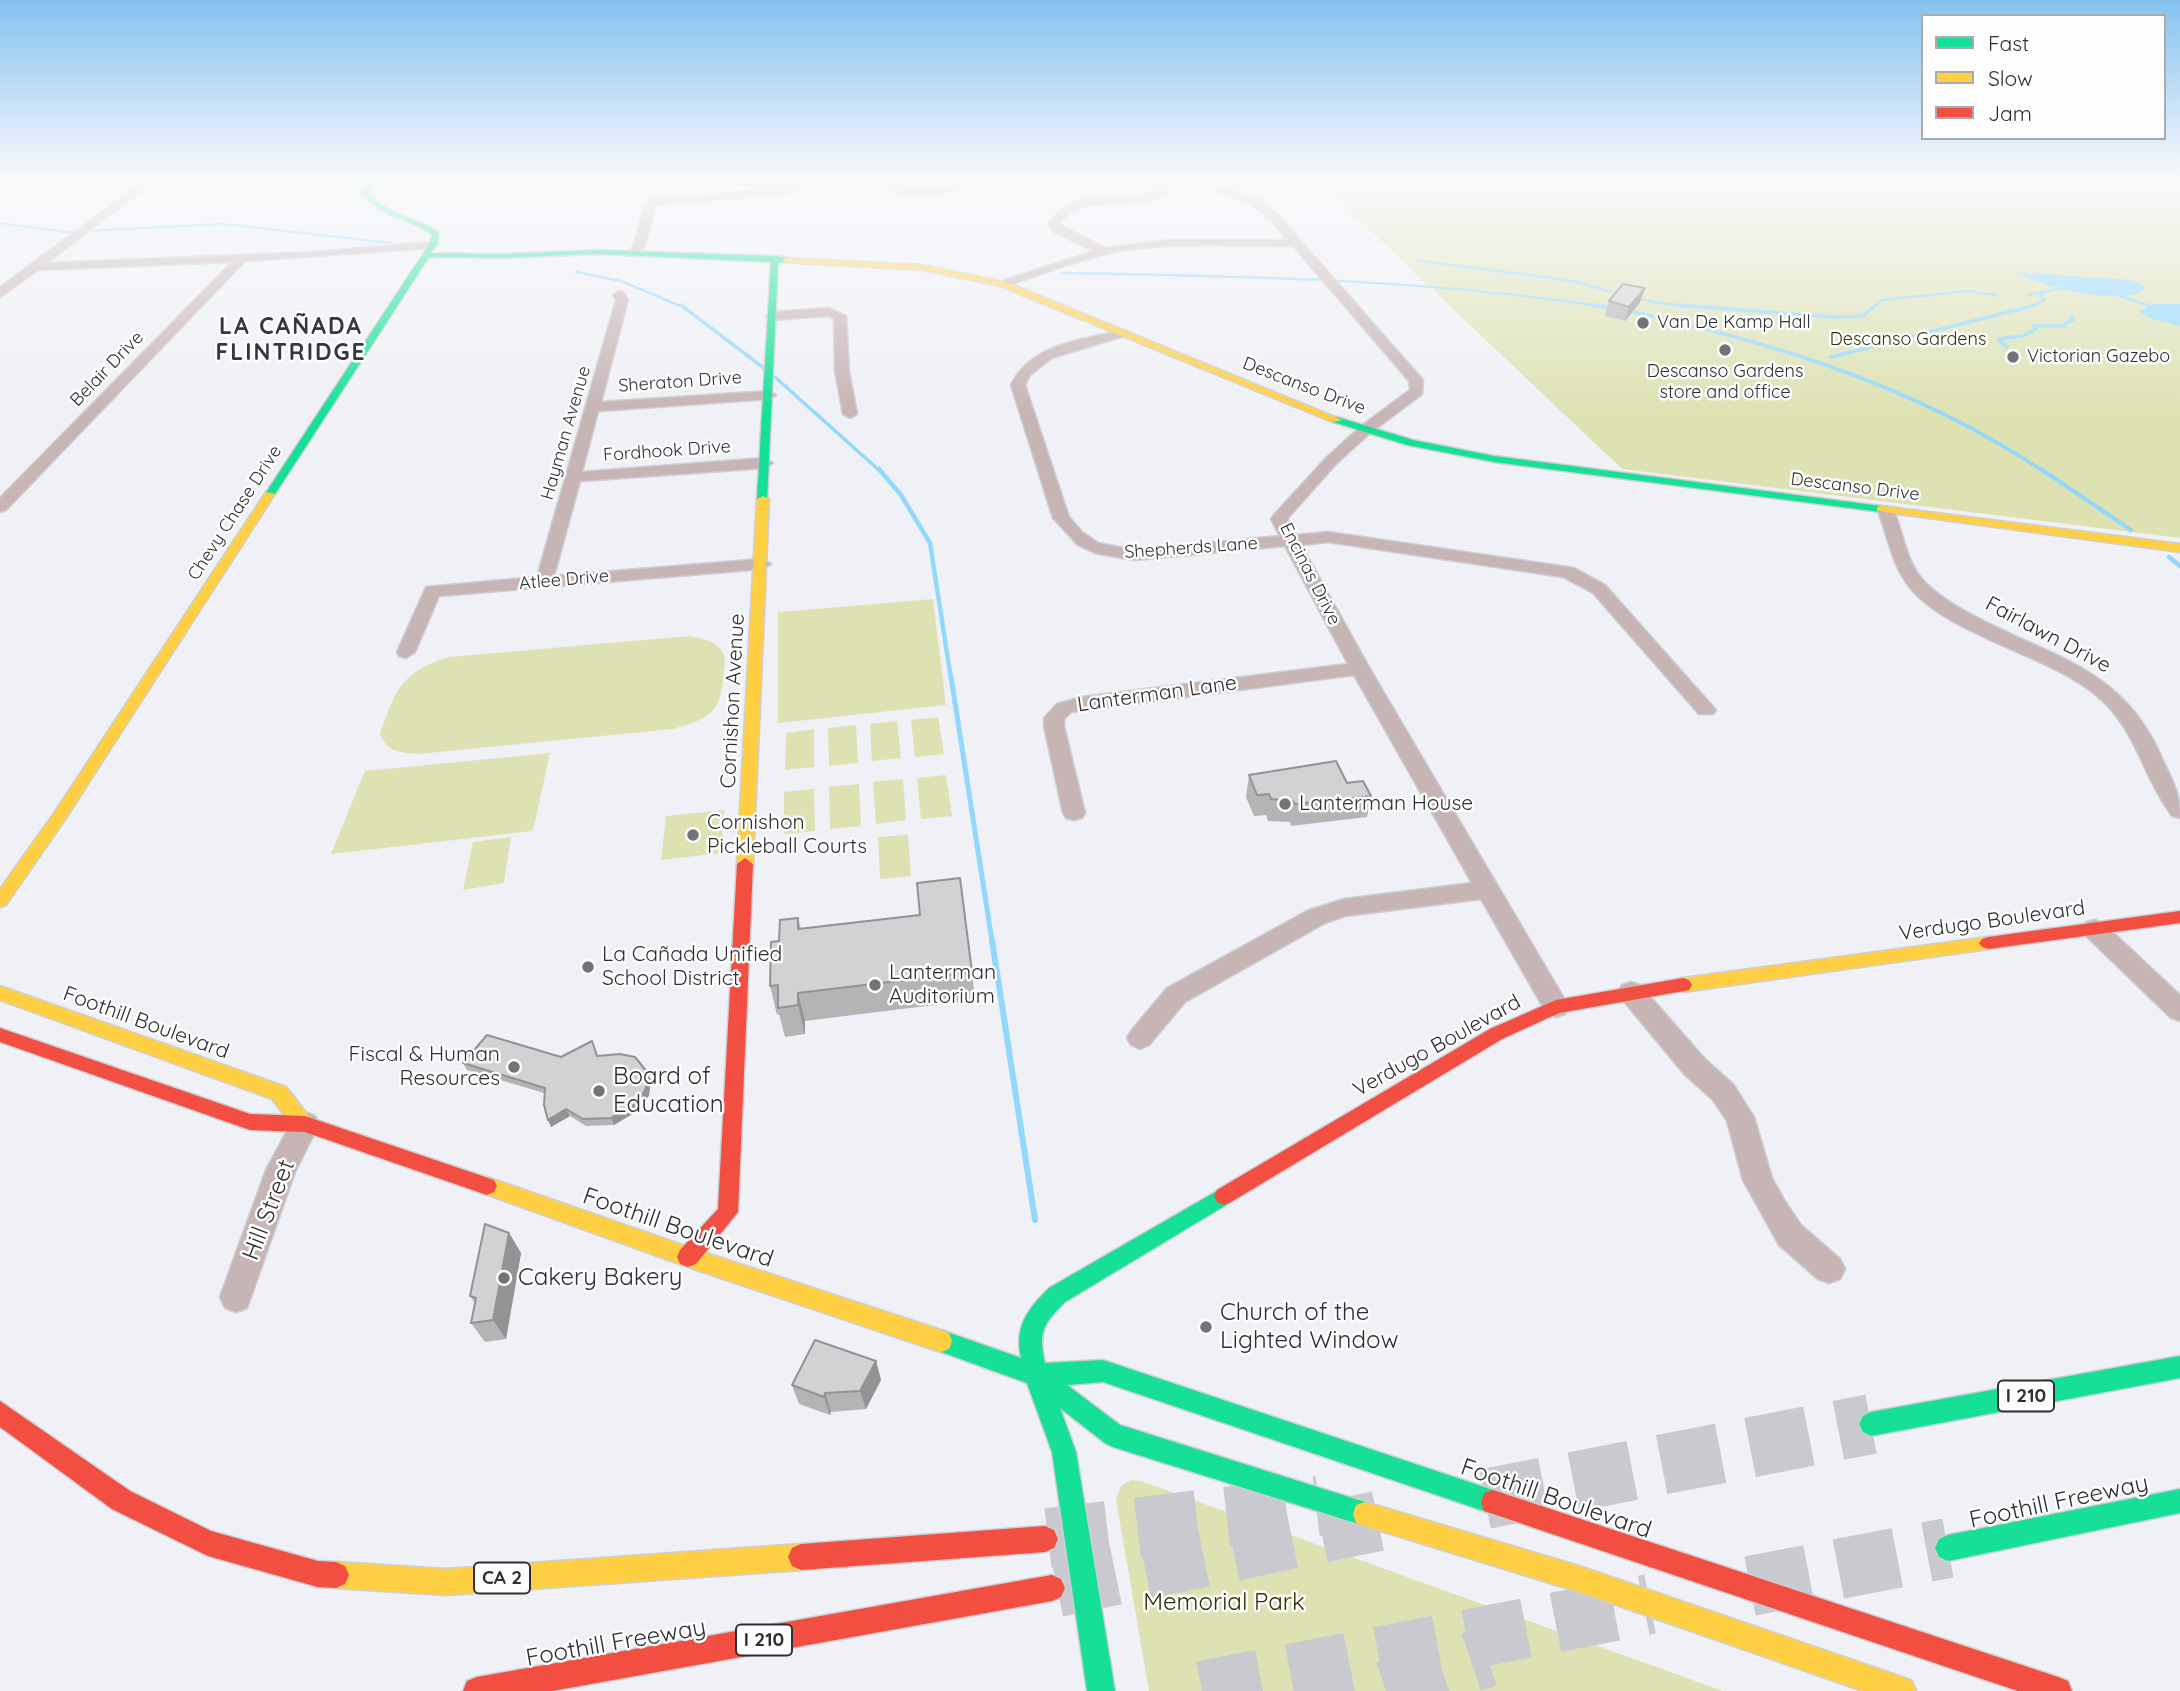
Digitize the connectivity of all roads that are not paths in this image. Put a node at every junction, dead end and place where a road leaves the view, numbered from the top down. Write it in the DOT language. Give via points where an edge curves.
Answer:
graph roads {
  1 [pos="51,255"];
  2 [pos="292,255"];
  3 [pos="426,255"];
  4 [pos="688,255"];
  5 [pos="1092,255"];
  6 [pos="1307,255"];
  7 [pos="243,257"];
  8 [pos="778,258"];
  9 [pos="35,267"];
  10 [pos="1003,284"];
  11 [pos="0,293"];
  12 [pos="619,295"];
  13 [pos="772,316"];
  14 [pos="1125,334"];
  15 [pos="769,395"];
  16 [pos="594,407"];
  17 [pos="850,414"];
  18 [pos="1365,430"];
  19 [pos="765,463"];
  20 [pos="573,477"];
  21 [pos="0,507"];
  22 [pos="1886,511"];
  23 [pos="1290,541"];
  24 [pos="2180,548"];
  25 [pos="762,564"];
  26 [pos="544,582"];
  27 [pos="407,652"];
  28 [pos="1360,669"];
  29 [pos="1706,710"];
  30 [pos="2180,811"];
  31 [pos="1074,813"];
  32 [pos="1487,890"];
  33 [pos="0,901"];
  34 [pos="2180,917"];
  35 [pos="2094,929"];
  36 [pos="1631,992"];
  37 [pos="0,993"];
  38 [pos="1556,1007"];
  39 [pos="2180,1011"];
  40 [pos="0,1035"];
  41 [pos="1140,1038"];
  42 [pos="305,1124"];
  43 [pos="688,1257"];
  44 [pos="1829,1269"];
  45 [pos="236,1297"];
  46 [pos="2180,1367"];
  47 [pos="1036,1375"];
  48 [pos="0,1413"];
  49 [pos="1871,1424"];
  50 [pos="2180,1501"];
  51 [pos="1045,1539"];
  52 [pos="1948,1548"];
  53 [pos="1052,1588"];
  54 [pos="477,1691"];
  55 [pos="1101,1691"];
  56 [pos="1902,1691"];
  57 [pos="2058,1691"];
  1 -- 9 [label="street"];
  2 -- 7 [label="street, Descanso Drive"];
  3 -- 33 [label="main road, Chevy Chase Drive"];
  4 -- 8 [label="main road, Descanso Drive"];
  5 -- 10 [label="street"];
  6 -- 18 [label="street, Encinas Drive" via="1416,380 1417,391"];
  7 -- 9 [label="street, Descanso Drive"];
  7 -- 21 [label="street, Belair Drive"];
  8 -- 10 [label="main road, Descanso Drive" via="938,267"];
  8 -- 13 [label="main road, Cornishon Avenue"];
  9 -- 11 [label="street"];
  10 -- 14 [label="main road, Descanso Drive"];
  12 -- 16 [label="street, Hayman Avenue" via="622,300"];
  13 -- 15 [label="main road, Cornishon Avenue"];
  13 -- 17 [label="street" via="829,312 840,316 842,372"];
  14 -- 18 [label="main road, Descanso Drive"];
  14 -- 23 [label="street, Shepherds Lane" via="1045,357 1020,375 1018,385 1051,493 1073,535 1107,552 1134,555"];
  15 -- 16 [label="street, Sheraton Drive"];
  15 -- 19 [label="main road, Cornishon Avenue"];
  16 -- 20 [label="street, Hayman Avenue"];
  18 -- 22 [label="main road, Descanso Drive" via="1494,459"];
  18 -- 23 [label="street, Encinas Drive" via="1280,517"];
  19 -- 20 [label="street, Fordhook Drive"];
  19 -- 25 [label="main road, Cornishon Avenue"];
  20 -- 26 [label="street, Hayman Avenue"];
  22 -- 24 [label="main road, Descanso Drive"];
  22 -- 30 [label="street, Fairlawn Drive" via="1913,580 1929,595 2093,681 2123,709 2143,739 2166,794"];
  23 -- 28 [label="street, Encinas Drive"];
  23 -- 29 [label="street, Shepherds Lane" via="1328,537 1576,575 1605,596"];
  25 -- 26 [label="street, Atlee Drive"];
  25 -- 43 [label="main road, Cornishon Avenue" via="728,1212"];
  26 -- 27 [label="street, Atlee Drive" via="432,592"];
  28 -- 31 [label="street, Lanterman Lane" via="1064,708 1054,718 1054,726"];
  28 -- 32 [label="street, Encinas Drive"];
  32 -- 38 [label="street, Encinas Drive"];
  32 -- 41 [label="street" via="1344,908 1315,917 1176,995"];
  34 -- 35 [label="main road, Verdugo Boulevard"];
  35 -- 36 [label="main road, Verdugo Boulevard"];
  35 -- 39 [label="street"];
  36 -- 38 [label="main road, Verdugo Boulevard"];
  36 -- 44 [label="street" via="1695,1067 1723,1092 1740,1116 1758,1180 1772,1207 1790,1235"];
  37 -- 42 [label="main road, Foothill Boulevard" via="279,1093"];
  38 -- 47 [label="main road, Verdugo Boulevard" via="1437,1067 1056,1295 1035,1317 1030,1347"];
  40 -- 42 [label="main road, Foothill Boulevard" via="250,1122"];
  42 -- 43 [label="main road, Foothill Boulevard"];
  42 -- 45 [label="street, Hill Street" via="281,1170"];
  43 -- 47 [label="main road, Foothill Boulevard"];
  46 -- 49 [label="main road, I 210"];
  47 -- 55 [label="main road, Verdugo Boulevard" via="1064,1452"];
  47 -- 56 [label="main road, Foothill Boulevard" via="1113,1435 1579,1579"];
  47 -- 57 [label="main road, Foothill Boulevard" via="1103,1371"];
  48 -- 51 [label="main road, CA 2" via="121,1500 208,1543 318,1574 446,1581"];
  50 -- 52 [label="main road, Foothill Freeway"];
  53 -- 54 [label="main road, Foothill Freeway / I 210"];
}
